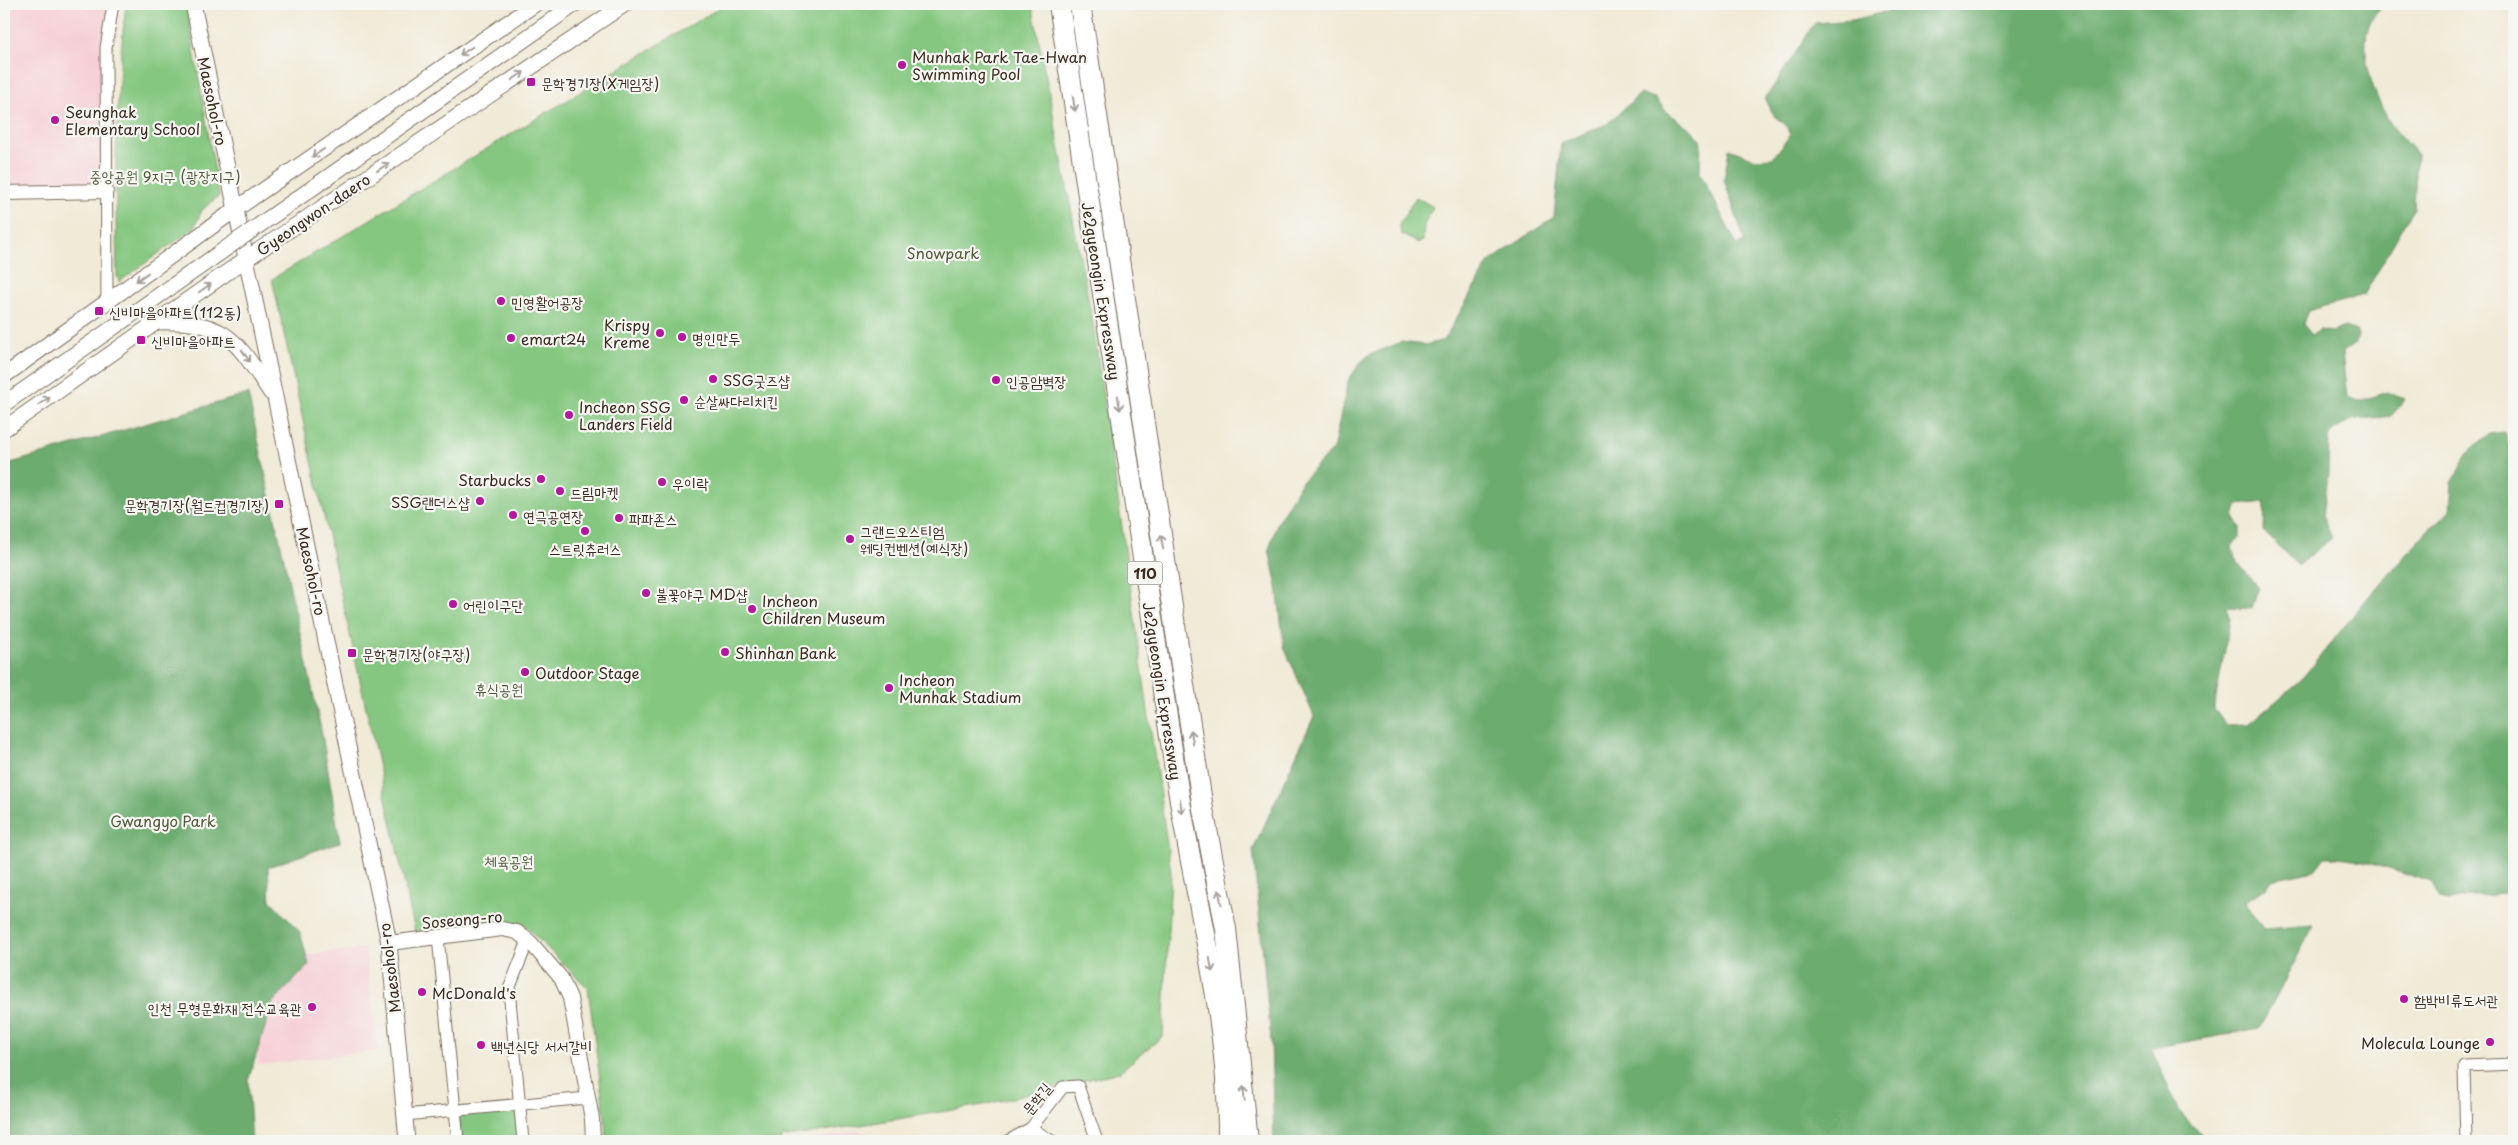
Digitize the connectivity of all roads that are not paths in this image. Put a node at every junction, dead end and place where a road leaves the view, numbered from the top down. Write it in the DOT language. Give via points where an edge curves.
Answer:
graph roads {
  1 [pos="113,4"];
  2 [pos="193,4"];
  3 [pos="535,4"];
  4 [pos="575,4"];
  5 [pos="625,4"];
  6 [pos="1059,4"];
  7 [pos="1080,4"];
  8 [pos="106,191"];
  9 [pos="4,193"];
  10 [pos="236,209"];
  11 [pos="246,259"];
  12 [pos="107,302"];
  13 [pos="157,322"];
  14 [pos="4,376"];
  15 [pos="275,399"];
  16 [pos="4,404"];
  17 [pos="4,429"];
  18 [pos="438,937"];
  19 [pos="528,941"];
  20 [pos="389,943"];
  21 [pos="2514,1064"];
  22 [pos="588,1098"];
  23 [pos="520,1104"];
  24 [pos="454,1110"];
  25 [pos="404,1115"];
  26 [pos="1031,1128"];
  27 [pos="407,1141"];
  28 [pos="458,1141"];
  29 [pos="523,1141"];
  30 [pos="593,1141"];
  31 [pos="1008,1141"];
  32 [pos="1029,1141"];
  33 [pos="1052,1141"];
  34 [pos="1096,1141"];
  35 [pos="1228,1141"];
  36 [pos="1248,1141"];
  37 [pos="2466,1141"];
  1 -- 8 [label="street" via="106,48"];
  2 -- 10 [label="main road, Maesohol-ro"];
  3 -- 10 [label="main road, one-way"];
  4 -- 16 [label="main road, Gyeongwon-daero, bridge"];
  11 -- 5 [label="main road, Gyeongwon-daero, one-way"];
  6 -- 35 [label="highway, Je2gyeongin Expressway / 110, one-way" via="1182,813 1212,967 1224,1051"];
  36 -- 7 [label="highway, Je2gyeongin Expressway / 110, one-way" via="1226,929 1203,809"];
  8 -- 9 [label="street"];
  8 -- 12 [label="street"];
  10 -- 11 [label="main road, Maesohol-ro"];
  10 -- 12 [label="main road, one-way"];
  13 -- 11 [label="main road, Gyeongwon-daero, one-way"];
  11 -- 15 [label="main road, Maesohol-ro"];
  12 -- 14 [label="main road"];
  13 -- 15 [label="main road, one-way" via="188,321 209,326 226,335 243,350"];
  17 -- 13 [label="main road, Gyeongwon-daero, one-way"];
  15 -- 20 [label="main road, Maesohol-ro"];
  18 -- 19 [label="street, Soseong-ro" via="502,929 517,932"];
  18 -- 20 [label="street, Soseong-ro"];
  18 -- 24 [label="street"];
  19 -- 22 [label="street, Soseong-ro" via="561,978 570,998"];
  19 -- 23 [label="street" via="509,989"];
  20 -- 25 [label="main road, Maesohol-ro"];
  21 -- 37 [label="street" via="2464,1066"];
  22 -- 23 [label="street"];
  22 -- 30 [label="street, Soseong-ro"];
  23 -- 24 [label="street"];
  23 -- 29 [label="street"];
  24 -- 25 [label="street"];
  24 -- 28 [label="street"];
  25 -- 27 [label="main road, Maesohol-ro"];
  26 -- 31 [label="street"];
  26 -- 32 [label="street, 문학길"];
  26 -- 33 [label="street"];
  26 -- 34 [label="street, 문학길" via="1063,1088 1078,1086"];
}
